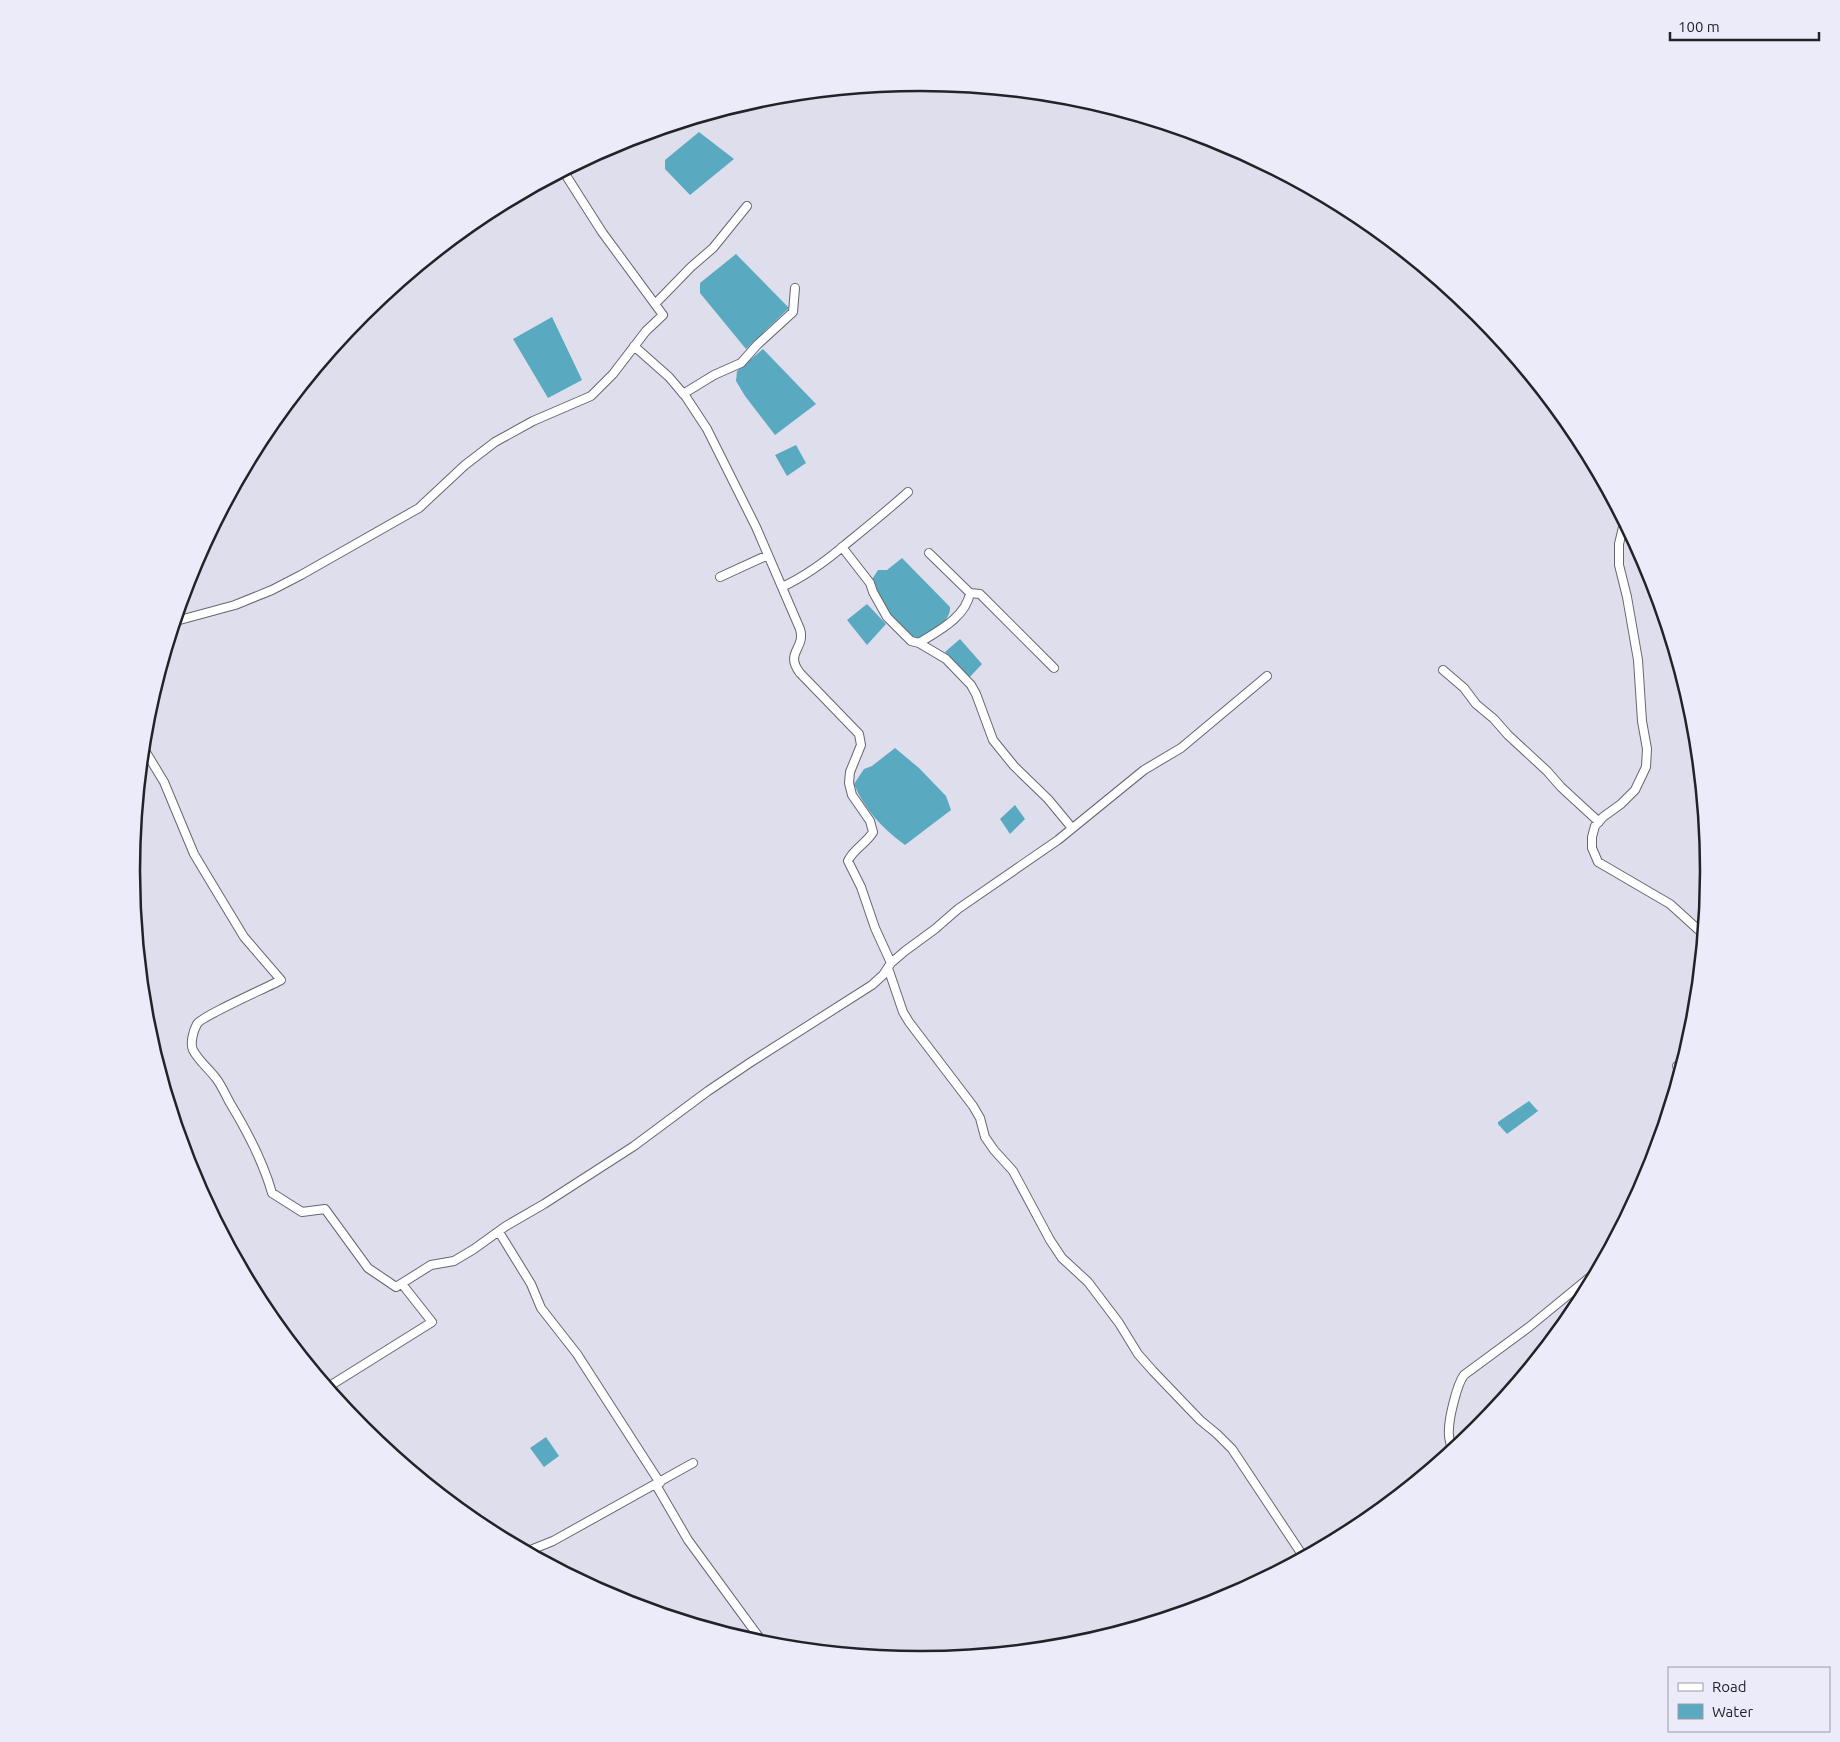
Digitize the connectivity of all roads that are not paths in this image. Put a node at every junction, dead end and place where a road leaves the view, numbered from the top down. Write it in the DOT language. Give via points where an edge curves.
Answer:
graph roads {
  1 [pos="567,176"];
  2 [pos="747,206"];
  3 [pos="794,288"];
  4 [pos="655,304"];
  5 [pos="634,346"];
  6 [pos="683,394"];
  7 [pos="908,492"];
  8 [pos="1622,532"];
  9 [pos="842,547"];
  10 [pos="929,553"];
  11 [pos="768,555"];
  12 [pos="720,577"];
  13 [pos="782,587"];
  14 [pos="970,593"];
  15 [pos="182,619"];
  16 [pos="919,643"];
  17 [pos="1054,668"];
  18 [pos="1443,670"];
  19 [pos="1267,676"];
  20 [pos="149,757"];
  21 [pos="1599,822"];
  22 [pos="1072,828"];
  23 [pos="1697,929"];
  24 [pos="889,965"];
  25 [pos="499,1232"];
  26 [pos="402,1284"];
  27 [pos="1580,1286"];
  28 [pos="333,1384"];
  29 [pos="1450,1442"];
  30 [pos="693,1464"];
  31 [pos="658,1484"];
  32 [pos="534,1548"];
  33 [pos="1300,1551"];
  34 [pos="756,1633"];
  1 -- 4 [label="street" via="602,232"];
  2 -- 4 [label="street" via="713,248"];
  3 -- 6 [label="street" via="793,312 741,363"];
  4 -- 5 [label="street" via="663,315"];
  5 -- 6 [label="street"];
  5 -- 15 [label="street" via="613,374 590,396 495,442 465,464 419,508 272,590"];
  6 -- 11 [label="street" via="707,428"];
  7 -- 9 [label="street"];
  8 -- 21 [label="street" via="1619,565 1638,660 1646,767 1635,790"];
  9 -- 13 [label="street" via="804,576"];
  9 -- 16 [label="street" via="870,583 887,617 911,641"];
  10 -- 14 [label="street"];
  11 -- 12 [label="street"];
  11 -- 13 [label="street"];
  13 -- 24 [label="street" via="802,635 793,657 794,664 859,734 861,746 849,783 852,795 870,821 873,832 848,861 859,880"];
  14 -- 16 [label="street" via="968,603 946,626"];
  14 -- 17 [label="street" via="980,594"];
  16 -- 22 [label="street" via="946,659 971,685 993,740"];
  18 -- 21 [label="street"];
  19 -- 22 [label="street" via="1181,748 1144,770"];
  20 -- 26 [label="street" via="164,782 194,854 244,936 281,980 206,1017 197,1024 192,1048 215,1077 242,1123 272,1192 302,1212 325,1209 368,1268 396,1287"];
  21 -- 23 [label="street" via="1592,837 1592,848 1598,862 1656,894"];
  22 -- 24 [label="street" via="958,909"];
  24 -- 25 [label="street" via="872,985 765,1052 634,1146"];
  24 -- 33 [label="street" via="903,1012 973,1106 985,1137 1013,1171 1062,1258 1088,1282 1153,1371 1232,1449"];
  25 -- 26 [label="street" via="454,1261 431,1264"];
  25 -- 31 [label="street" via="531,1284 541,1308 577,1354"];
  26 -- 28 [label="street" via="432,1322"];
  27 -- 29 [label="street" via="1464,1375 1458,1386 1448,1430"];
  30 -- 31 [label="street"];
  31 -- 32 [label="street"];
  31 -- 34 [label="street" via="688,1540"];
}
